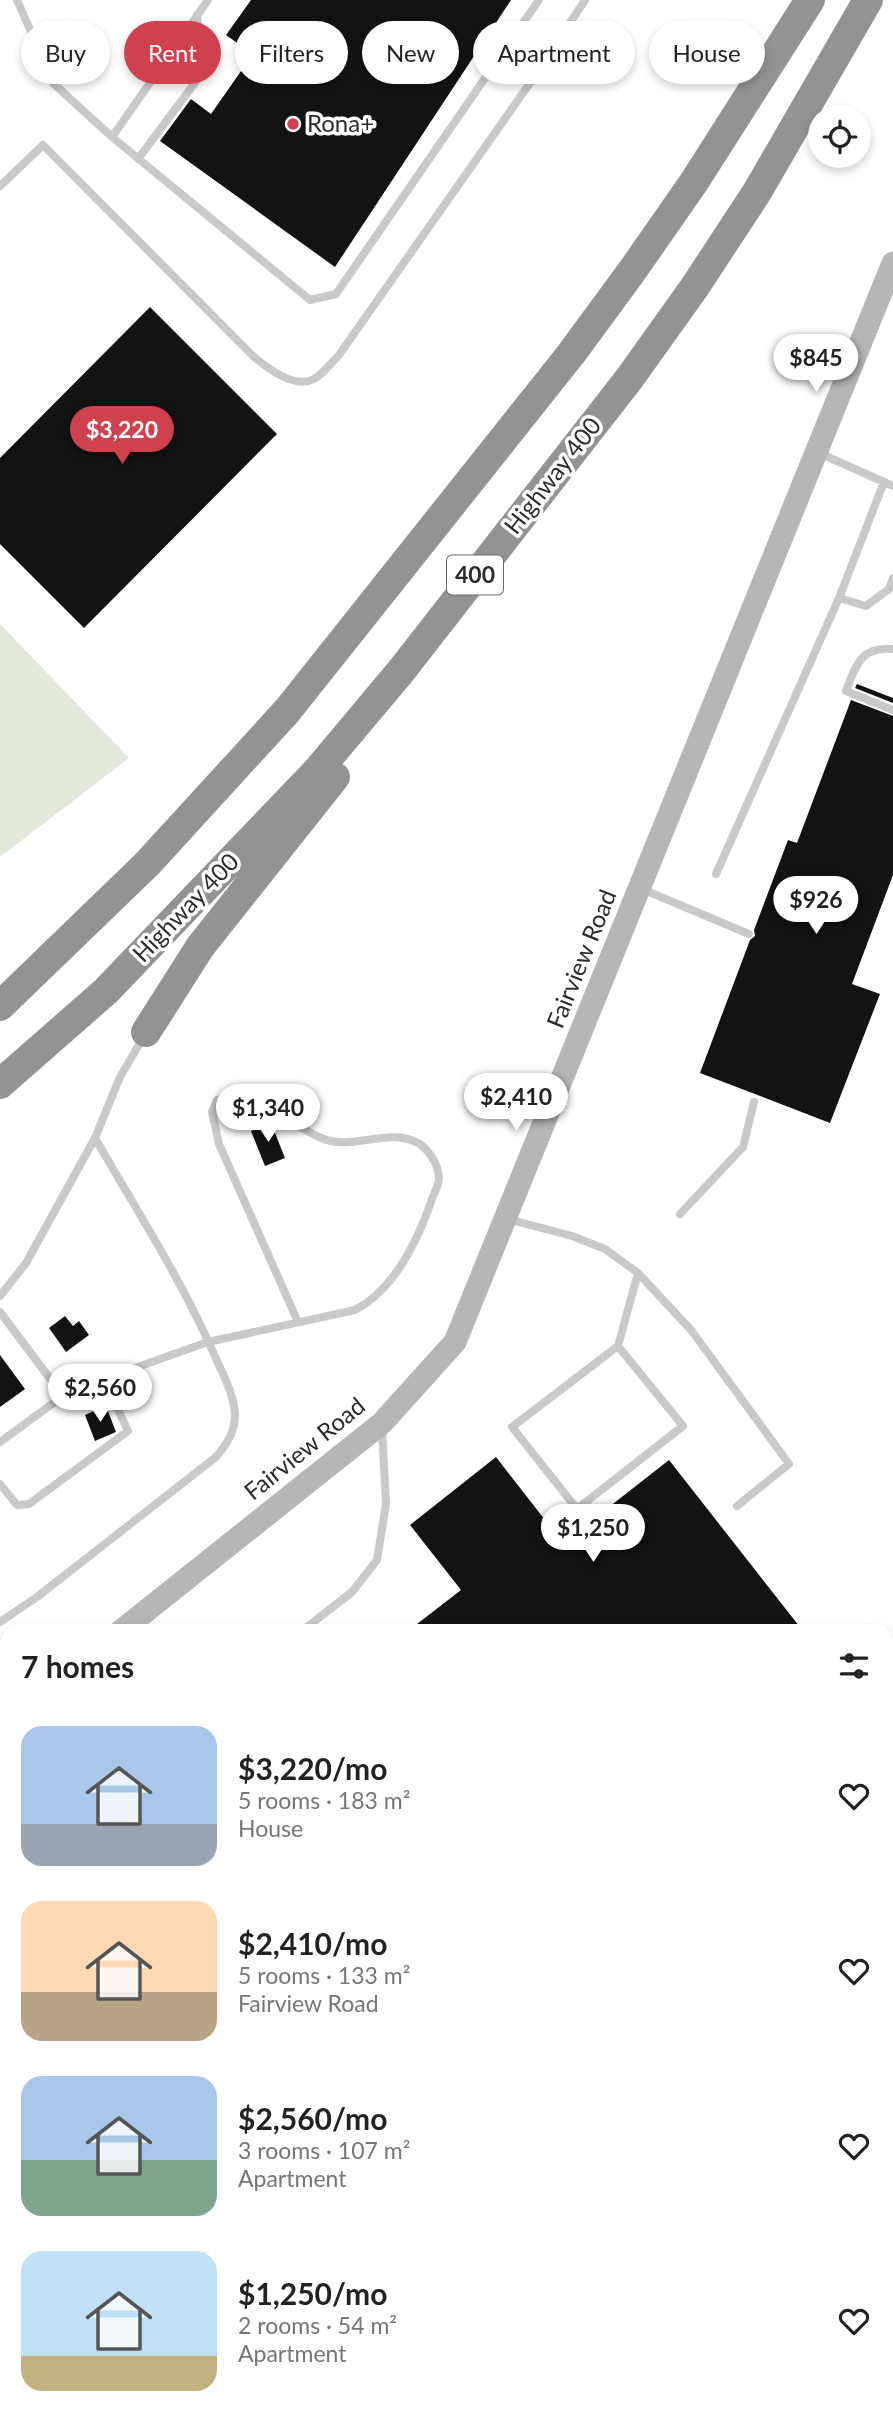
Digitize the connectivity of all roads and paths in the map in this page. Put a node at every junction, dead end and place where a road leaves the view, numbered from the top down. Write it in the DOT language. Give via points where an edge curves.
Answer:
graph roads {
  1 [pos="17,0"];
  2 [pos="208,0"];
  3 [pos="538,0"];
  4 [pos="585,0"];
  5 [pos="810,0"];
  6 [pos="868,0"];
  7 [pos="197,15"];
  8 [pos="112,137"];
  9 [pos="138,159"];
  10 [pos="0,186"];
  11 [pos="893,263"];
  12 [pos="816,452"];
  13 [pos="890,482"];
  14 [pos="893,578"];
  15 [pos="839,598"];
  16 [pos="893,649"];
  17 [pos="401,671"];
  18 [pos="893,710"];
  19 [pos="716,874"];
  20 [pos="640,887"];
  21 [pos="749,934"];
  22 [pos="0,1006"];
  23 [pos="146,1032"];
  24 [pos="0,1084"];
  25 [pos="754,1102"];
  26 [pos="95,1138"];
  27 [pos="680,1213"];
  28 [pos="505,1219"];
  29 [pos="638,1273"];
  30 [pos="0,1296"];
  31 [pos="0,1312"];
  32 [pos="298,1322"];
  33 [pos="208,1342"];
  34 [pos="618,1346"];
  35 [pos="104,1380"];
  36 [pos="63,1396"];
  37 [pos="382,1423"];
  38 [pos="0,1442"];
  39 [pos="0,1484"];
  40 [pos="737,1506"];
  41 [pos="0,1622"];
  42 [pos="130,1624"];
  43 [pos="311,1624"];
  1 -- 8 [label="lane" via="54,84"];
  2 -- 7 [label="lane"];
  3 -- 9 [label="lane" via="336,294 310,300"];
  4 -- 10 [label="lane" via="339,355 312,380 301,382 270,370 253,356 43,145"];
  5 -- 22 [label="highway, 400" via="694,183 571,354 287,711 147,864"];
  6 -- 17 [label="highway, Highway 400 / 400" via="757,192 694,288 629,379"];
  7 -- 8 [label="lane"];
  7 -- 9 [label="lane" via="203,72"];
  8 -- 9 [label="lane"];
  11 -- 12 [label="street, Fairview Road"];
  12 -- 13 [label="lane"];
  12 -- 20 [label="street, Fairview Road"];
  13 -- 15 [label="lane"];
  14 -- 15 [label="lane" via="889,589 866,606"];
  15 -- 19 [label="lane"];
  16 -- 18 [label="lane" via="878,647 857,661 846,691"];
  17 -- 23 [label="highway" via="352,756 200,947"];
  17 -- 24 [label="highway, Highway 400 / 400" via="318,770 106,991"];
  20 -- 21 [label="lane"];
  20 -- 28 [label="street, Fairview Road"];
  23 -- 26 [label="lane" via="120,1077"];
  25 -- 27 [label="lane" via="743,1147"];
  26 -- 30 [label="lane" via="26,1263"];
  26 -- 33 [label="lane"];
  28 -- 29 [label="lane" via="605,1250"];
  28 -- 37 [label="street, Fairview Road" via="455,1342"];
  29 -- 34 [label="lane"];
  29 -- 40 [label="lane" via="691,1330 789,1464"];
  31 -- 36 [label="lane"];
  32 -- 32 [label="lane" via="348,1312 371,1301 415,1244 439,1179 435,1163 427,1149 414,1140 327,1141 248,1101 217,1100 212,1112 219,1144"];
  32 -- 33 [label="lane"];
  33 -- 35 [label="lane"];
  33 -- 41 [label="lane" via="231,1393 235,1414 225,1446 131,1525"];
  34 -- 34 [label="lane" via="683,1426 577,1509 512,1427"];
  35 -- 36 [label="lane"];
  35 -- 39 [label="lane" via="128,1432 29,1504 17,1505"];
  36 -- 38 [label="lane"];
  37 -- 42 [label="street, Fairview Road"];
  37 -- 43 [label="lane" via="386,1504 377,1560 352,1592"];
}
